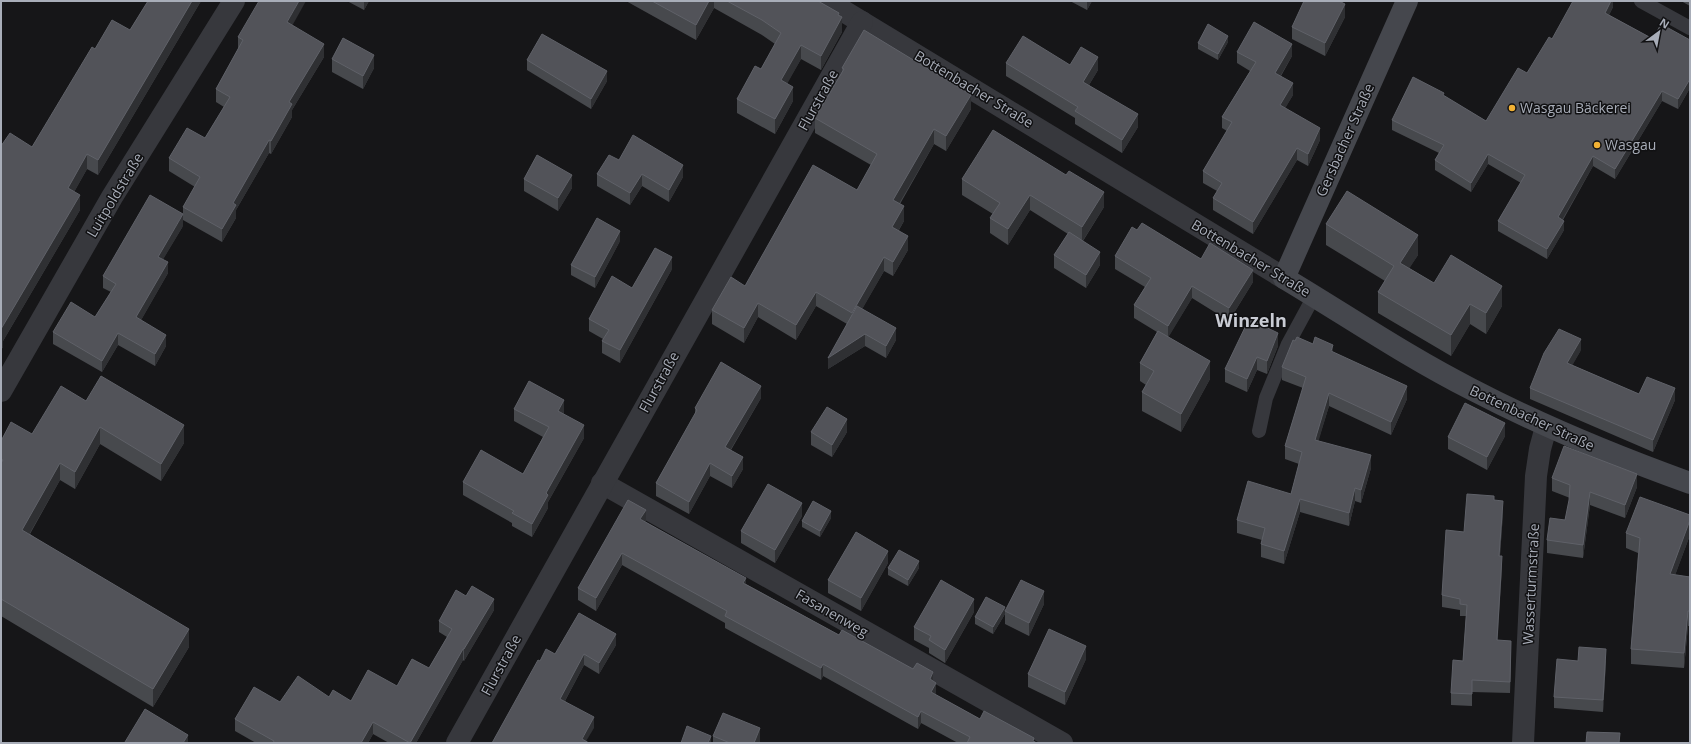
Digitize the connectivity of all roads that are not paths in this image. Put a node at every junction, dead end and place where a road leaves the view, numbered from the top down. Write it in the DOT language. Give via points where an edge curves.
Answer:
graph roads {
  1 [pos="234,1"];
  2 [pos="827,1"];
  3 [pos="1406,1"];
  4 [pos="1641,1"];
  5 [pos="862,22"];
  6 [pos="1690,28"];
  7 [pos="1284,278"];
  8 [pos="1314,296"];
  9 [pos="1,391"];
  10 [pos="1546,427"];
  11 [pos="1259,431"];
  12 [pos="602,482"];
  13 [pos="1690,483"];
  14 [pos="457,743"];
  15 [pos="1062,743"];
  16 [pos="1523,743"];
  1 -- 9 [label="street, Luitpoldstraße" via="112,197"];
  2 -- 5 [label="street, Bottenbacher Straße"];
  3 -- 7 [label="street, Gersbacher Straße"];
  4 -- 6 [label="lane"];
  5 -- 7 [label="street, Bottenbacher Straße"];
  5 -- 12 [label="street, Flurstraße"];
  7 -- 8 [label="street, Bottenbacher Straße"];
  8 -- 10 [label="street, Bottenbacher Straße" via="1469,389"];
  8 -- 11 [label="lane" via="1288,344 1269,391"];
  10 -- 13 [label="street, Bottenbacher Straße"];
  10 -- 16 [label="street, Wasserturmstraße" via="1536,476"];
  12 -- 14 [label="street, Flurstraße"];
  12 -- 15 [label="street, Fasanenweg"];
}
